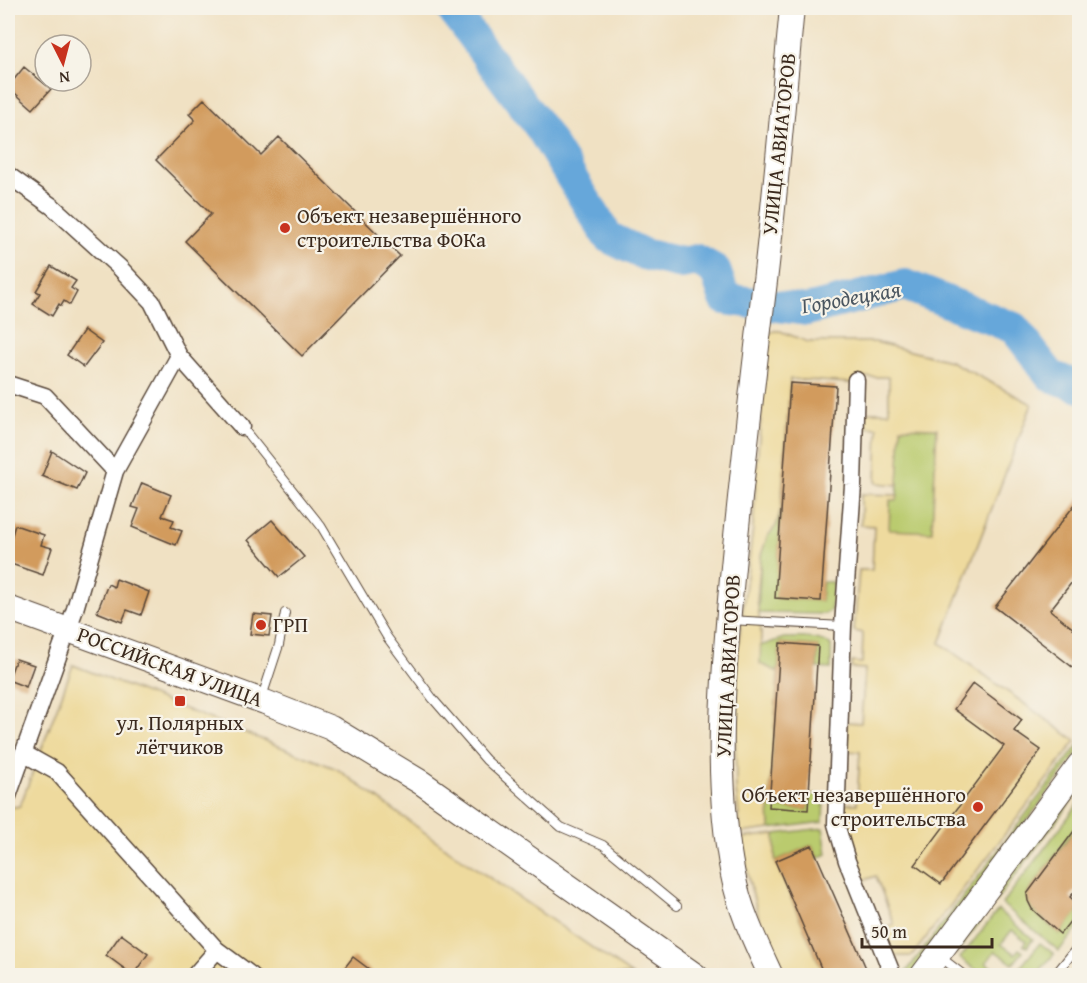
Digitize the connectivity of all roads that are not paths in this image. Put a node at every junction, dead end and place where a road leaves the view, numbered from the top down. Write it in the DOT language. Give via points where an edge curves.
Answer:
graph roads {
  1 [pos="792,8"];
  2 [pos="8,175"];
  3 [pos="179,356"];
  4 [pos="856,380"];
  5 [pos="8,384"];
  6 [pos="242,427"];
  7 [pos="115,471"];
  8 [pos="8,608"];
  9 [pos="285,613"];
  10 [pos="729,620"];
  11 [pos="843,626"];
  12 [pos="68,630"];
  13 [pos="261,700"];
  14 [pos="23,753"];
  15 [pos="1080,764"];
  16 [pos="8,796"];
  17 [pos="677,906"];
  18 [pos="1080,944"];
  19 [pos="217,950"];
  20 [pos="938,955"];
  21 [pos="194,975"];
  22 [pos="252,975"];
  23 [pos="696,975"];
  24 [pos="771,975"];
  25 [pos="893,975"];
  26 [pos="922,975"];
  27 [pos="965,975"];
  28 [pos="1053,975"];
  1 -- 10 [label="street, УЛИЦА АВИАТОРОВ"];
  2 -- 3 [label="street" via="53,207 153,302"];
  3 -- 6 [label="street"];
  3 -- 7 [label="street"];
  4 -- 11 [label="street"];
  5 -- 7 [label="street" via="45,396"];
  6 -- 17 [label="lane" via="321,526 387,637 433,699 486,760 561,827 603,845"];
  7 -- 12 [label="street"];
  8 -- 12 [label="street, РОССИЙСКАЯ УЛИЦА"];
  9 -- 13 [label="lane"];
  10 -- 11 [label="lane"];
  10 -- 24 [label="street, УЛИЦА АВИАТОРОВ" via="722,722 727,837 746,922"];
  11 -- 25 [label="street" via="836,824"];
  12 -- 13 [label="street, РОССИЙСКАЯ УЛИЦА"];
  12 -- 14 [label="street"];
  13 -- 23 [label="street, РОССИЙСКАЯ УЛИЦА" via="331,728 422,783"];
  14 -- 16 [label="street"];
  14 -- 19 [label="street" via="57,771"];
  15 -- 20 [label="street"];
  18 -- 28 [label="lane"];
  19 -- 21 [label="street"];
  19 -- 22 [label="street"];
  20 -- 26 [label="street"];
  20 -- 27 [label="lane"];
}
